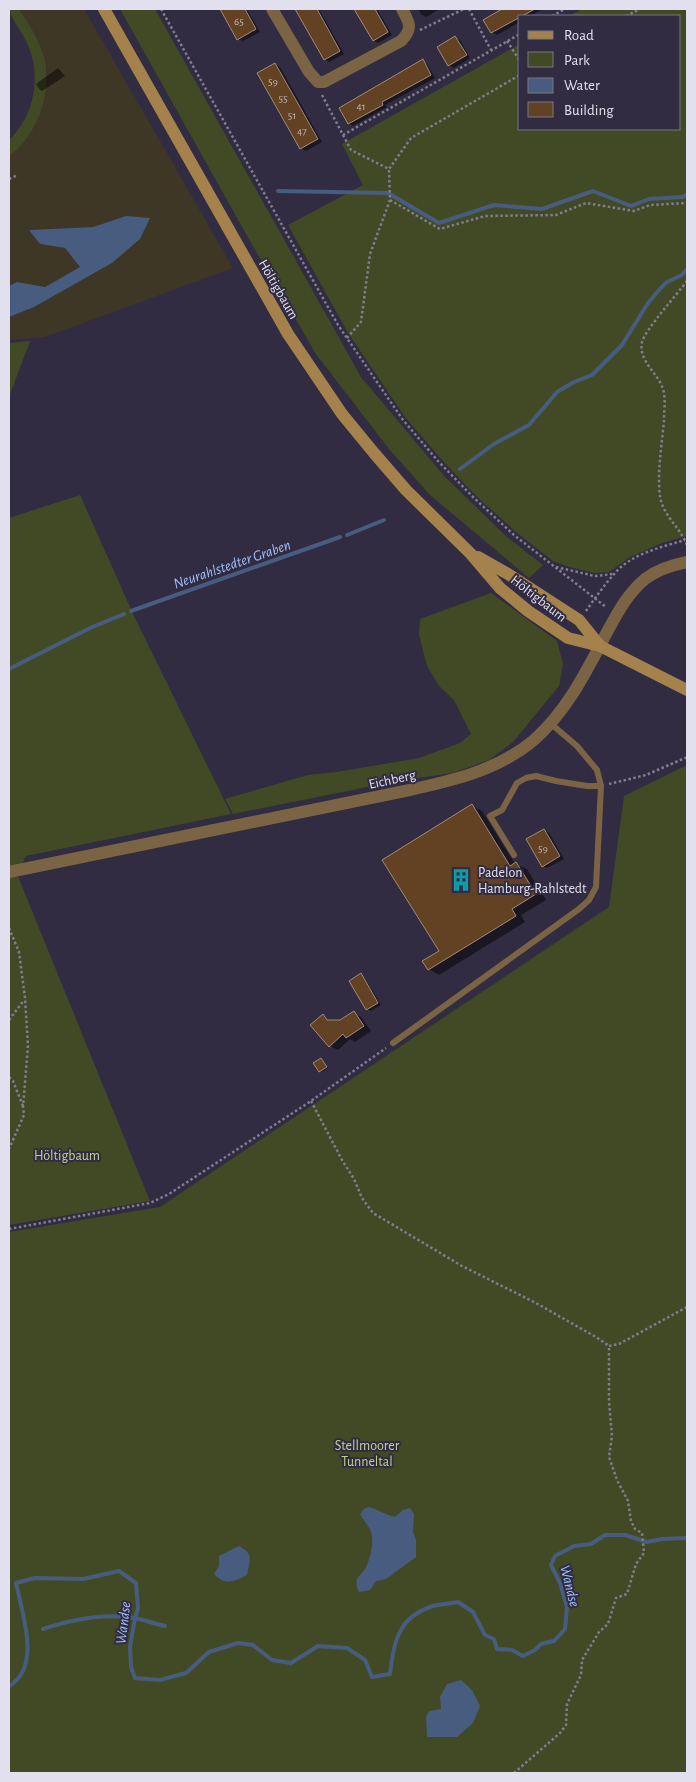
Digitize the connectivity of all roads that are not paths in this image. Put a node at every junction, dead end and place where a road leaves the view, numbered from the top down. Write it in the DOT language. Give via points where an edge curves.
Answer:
graph roads {
  1 [pos="104,9"];
  2 [pos="272,9"];
  3 [pos="402,9"];
  4 [pos="471,554"];
  5 [pos="687,562"];
  6 [pos="600,646"];
  7 [pos="687,690"];
  8 [pos="550,723"];
  9 [pos="602,786"];
  10 [pos="514,855"];
  11 [pos="9,872"];
  12 [pos="393,1043"];
  1 -- 4 [label="main road, Höltigbaum" via="264,294 311,370 342,414 406,490"];
  2 -- 3 [label="street" via="309,72 318,82 324,82 407,36 407,18"];
  4 -- 6 [label="main road, Höltigbaum" via="579,620"];
  4 -- 6 [label="main road, Höltigbaum" via="500,588 536,616 568,638"];
  5 -- 6 [label="street, Eichberg" via="662,569 645,579 627,598"];
  6 -- 7 [label="main road, Höltigbaum"];
  6 -- 8 [label="street, Eichberg" via="570,699"];
  8 -- 9 [label="lane" via="577,746 597,770"];
  8 -- 11 [label="street, Eichberg" via="536,738 508,758 451,781"];
  9 -- 10 [label="lane" via="556,782 536,776 517,783 502,810 490,816"];
  9 -- 12 [label="lane" via="596,887 589,900"];
}
